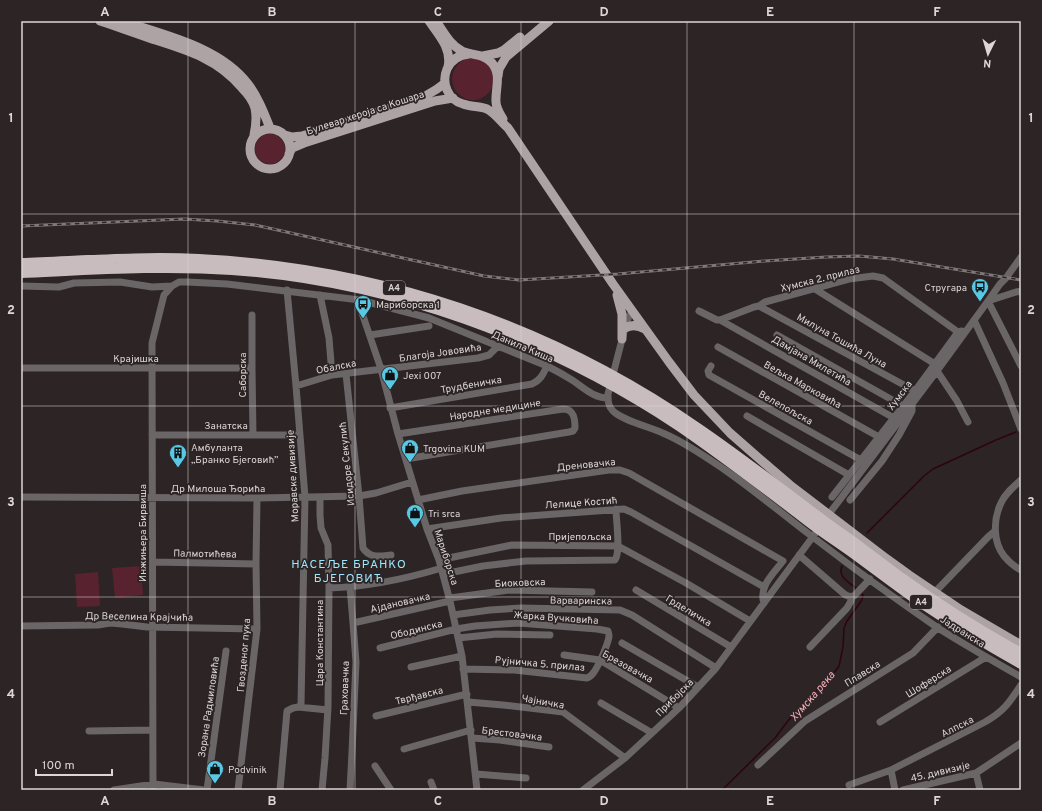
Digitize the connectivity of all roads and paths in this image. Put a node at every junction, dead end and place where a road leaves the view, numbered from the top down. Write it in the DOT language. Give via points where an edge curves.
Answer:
graph roads {
  1 [pos="100,21"];
  2 [pos="122,21"];
  3 [pos="429,21"];
  4 [pos="540,21"];
  5 [pos="549,21"];
  6 [pos="440,23"];
  7 [pos="469,54"];
  8 [pos="483,56"];
  9 [pos="448,67"];
  10 [pos="498,76"];
  11 [pos="445,83"];
  12 [pos="497,89"];
  13 [pos="453,98"];
  14 [pos="472,106"];
  15 [pos="270,128"];
  16 [pos="508,128"];
  17 [pos="284,135"];
  18 [pos="254,136"];
  19 [pos="289,154"];
  20 [pos="1021,257"];
  21 [pos="21,264"];
  22 [pos="137,264"];
  23 [pos="21,273"];
  24 [pos="613,284"];
  25 [pos="21,286"];
  26 [pos="172,286"];
  27 [pos="815,289"];
  28 [pos="287,290"];
  29 [pos="1021,291"];
  30 [pos="320,295"];
  31 [pos="360,300"];
  32 [pos="988,301"];
  33 [pos="759,306"];
  34 [pos="699,311"];
  35 [pos="633,312"];
  36 [pos="252,315"];
  37 [pos="720,320"];
  38 [pos="974,320"];
  39 [pos="429,326"];
  40 [pos="625,328"];
  41 [pos="645,329"];
  42 [pos="967,330"];
  43 [pos="958,332"];
  44 [pos="370,335"];
  45 [pos="777,335"];
  46 [pos="622,339"];
  47 [pos="498,346"];
  48 [pos="718,347"];
  49 [pos="547,366"];
  50 [pos="711,366"];
  51 [pos="1021,366"];
  52 [pos="936,367"];
  53 [pos="21,368"];
  54 [pos="151,368"];
  55 [pos="252,368"];
  56 [pos="381,369"];
  57 [pos="346,374"];
  58 [pos="332,376"];
  59 [pos="296,386"];
  60 [pos="915,391"];
  61 [pos="608,398"];
  62 [pos="912,405"];
  63 [pos="903,406"];
  64 [pos="390,408"];
  65 [pos="747,416"];
  66 [pos="894,418"];
  67 [pos="968,422"];
  68 [pos="1021,430"];
  69 [pos="398,434"];
  70 [pos="253,435"];
  71 [pos="300,435"];
  72 [pos="152,436"];
  73 [pos="879,437"];
  74 [pos="406,459"];
  75 [pos="861,460"];
  76 [pos="849,475"];
  77 [pos="1021,480"];
  78 [pos="412,482"];
  79 [pos="359,496"];
  80 [pos="21,497"];
  81 [pos="305,497"];
  82 [pos="320,497"];
  83 [pos="152,498"];
  84 [pos="257,498"];
  85 [pos="832,498"];
  86 [pos="418,500"];
  87 [pos="850,500"];
  88 [pos="616,510"];
  89 [pos="811,518"];
  90 [pos="427,529"];
  91 [pos="828,530"];
  92 [pos="995,531"];
  93 [pos="618,546"];
  94 [pos="391,555"];
  95 [pos="799,555"];
  96 [pos="439,560"];
  97 [pos="153,562"];
  98 [pos="256,564"];
  99 [pos="1021,570"];
  100 [pos="443,571"];
  101 [pos="870,579"];
  102 [pos="350,587"];
  103 [pos="764,587"];
  104 [pos="329,588"];
  105 [pos="636,590"];
  106 [pos="592,592"];
  107 [pos="935,592"];
  108 [pos="857,593"];
  109 [pos="450,600"];
  110 [pos="764,603"];
  111 [pos="453,614"];
  112 [pos="750,621"];
  113 [pos="353,623"];
  114 [pos="21,626"];
  115 [pos="153,627"];
  116 [pos="938,628"];
  117 [pos="257,629"];
  118 [pos="456,629"];
  119 [pos="550,635"];
  120 [pos="458,638"];
  121 [pos="622,643"];
  122 [pos="1021,645"];
  123 [pos="731,647"];
  124 [pos="810,647"];
  125 [pos="380,648"];
  126 [pos="226,651"];
  127 [pos="1021,653"];
  128 [pos="564,655"];
  129 [pos="462,656"];
  130 [pos="986,657"];
  131 [pos="600,660"];
  132 [pos="1021,664"];
  133 [pos="411,667"];
  134 [pos="716,668"];
  135 [pos="463,669"];
  136 [pos="1021,678"];
  137 [pos="1021,685"];
  138 [pos="698,687"];
  139 [pos="467,694"];
  140 [pos="468,702"];
  141 [pos="601,703"];
  142 [pos="298,708"];
  143 [pos="679,708"];
  144 [pos="328,710"];
  145 [pos="376,716"];
  146 [pos="880,722"];
  147 [pos="153,730"];
  148 [pos="471,730"];
  149 [pos="89,731"];
  150 [pos="652,733"];
  151 [pos="472,738"];
  152 [pos="1021,743"];
  153 [pos="549,748"];
  154 [pos="404,749"];
  155 [pos="625,758"];
  156 [pos="758,765"];
  157 [pos="375,766"];
  158 [pos="891,770"];
  159 [pos="976,773"];
  160 [pos="476,774"];
  161 [pos="526,778"];
  162 [pos="431,782"];
  163 [pos="848,785"];
  164 [pos="153,787"];
  165 [pos="118,790"];
  166 [pos="204,790"];
  167 [pos="207,790"];
  168 [pos="238,790"];
  169 [pos="280,790"];
  170 [pos="322,790"];
  171 [pos="350,790"];
  172 [pos="391,790"];
  173 [pos="434,790"];
  174 [pos="477,790"];
  175 [pos="583,790"];
  176 [pos="895,790"];
  177 [pos="903,790"];
  178 [pos="980,790"];
  1 -- 18 [label="main road" via="194,53 218,65 235,79 255,107"];
  2 -- 15 [label="main road" via="192,44 222,60 248,84 258,99"];
  3 -- 9 [label="main road" via="446,47"];
  4 -- 8 [label="main road" via="504,50"];
  5 -- 10 [label="main road" via="506,57"];
  6 -- 7 [label="main road" via="446,36 455,46"];
  7 -- 8 [label="main road"];
  7 -- 9 [label="main road" via="457,57"];
  8 -- 10 [label="main road" via="492,63"];
  9 -- 11 [label="main road"];
  10 -- 12 [label="main road"];
  11 -- 13 [label="main road"];
  11 -- 17 [label="main road, Булевар хероја са Кошара" via="422,98 302,136"];
  12 -- 14 [label="main road" via="487,101"];
  12 -- 16 [label="main road" via="496,106"];
  13 -- 14 [label="main road" via="461,104"];
  13 -- 19 [label="main road, Булевар хероја са Кошара" via="435,101 304,143 292,148"];
  14 -- 16 [label="main road" via="492,112"];
  15 -- 17 [label="main road"];
  15 -- 18 [label="main road" via="261,130"];
  16 -- 24 [label="main road"];
  17 -- 19 [label="main road" via="289,144"];
  18 -- 19 [label="main road" via="250,143 250,152 253,160 260,166 268,169 277,167"];
  20 -- 32 [label="street, Хумска"];
  21 -- 22 [label="highway, A4"];
  22 -- 23 [label="highway, A4"];
  22 -- 89 [label="highway, A4" via="170,263 329,282 392,296 492,329 620,385"];
  24 -- 35 [label="main road"];
  24 -- 46 [label="main road" via="622,314"];
  25 -- 26 [label="street, Данила Киша" via="59,287 74,283 120,282 152,287"];
  26 -- 28 [label="street, Данила Киша" via="179,282 187,282"];
  26 -- 54 [label="street, Инжињера Бирвиша" via="164,295 157,322 152,343"];
  27 -- 33 [label="street, Хумска 2. прилаз" via="765,302"];
  27 -- 43 [label="street, Хумска 2. прилаз" via="849,279 873,276 883,278"];
  27 -- 52 [label="street"];
  28 -- 30 [label="street, Данила Киша"];
  28 -- 59 [label="street, Моравске дивизије"];
  29 -- 32 [label="street"];
  30 -- 31 [label="street, Данила Киша"];
  30 -- 58 [label="street" via="329,338"];
  31 -- 44 [label="street, Мариборска"];
  31 -- 47 [label="street, Данила Киша" via="429,318"];
  32 -- 38 [label="street, Хумска"];
  32 -- 51 [label="street"];
  33 -- 37 [label="street, Хумска 2. прилаз"];
  33 -- 60 [label="street, Милуна Тошића Луна"];
  34 -- 37 [label="street"];
  35 -- 40 [label="street"];
  35 -- 41 [label="main road"];
  36 -- 55 [label="street, Саборска"];
  37 -- 66 [label="street, Дамјана Милетића"];
  38 -- 42 [label="street, Хумска"];
  38 -- 68 [label="street"];
  39 -- 44 [label="street"];
  40 -- 41 [label="main road" via="636,326"];
  40 -- 46 [label="street"];
  41 -- 89 [label="main road" via="694,394 722,424 790,485"];
  42 -- 43 [label="street"];
  42 -- 52 [label="street, Хумска"];
  43 -- 52 [label="street, Хумска"];
  44 -- 56 [label="street, Мариборска"];
  45 -- 63 [label="street"];
  46 -- 61 [label="street"];
  47 -- 49 [label="street, Данила Киша"];
  47 -- 56 [label="street, Благоја Јововића" via="494,351 478,358"];
  48 -- 73 [label="street, Вељка Марковића"];
  49 -- 61 [label="street, Данила Киша" via="595,396"];
  49 -- 64 [label="street, Трудбеничка" via="540,379 532,384"];
  50 -- 75 [label="street, Велепољска" via="709,375"];
  52 -- 60 [label="street, Хумска"];
  52 -- 62 [label="street, Хумска"];
  52 -- 67 [label="street"];
  53 -- 54 [label="street, Крајишка"];
  54 -- 55 [label="street, Крајишка"];
  54 -- 72 [label="street, Инжињера Бирвиша"];
  55 -- 70 [label="street, Саборска"];
  56 -- 57 [label="street, Обалска"];
  56 -- 64 [label="street, Мариборска"];
  57 -- 58 [label="street, Обалска"];
  57 -- 79 [label="street, Исидоре Секулић"];
  58 -- 59 [label="street, Обалска"];
  59 -- 71 [label="street, Моравске дивизије"];
  60 -- 63 [label="street, Хумска"];
  61 -- 89 [label="street" via="616,414 663,432 736,477"];
  62 -- 87 [label="street, Хумска" via="912,411 899,435 882,461"];
  62 -- 95 [label="street, Хумска"];
  63 -- 66 [label="street, Хумска"];
  64 -- 69 [label="street, Мариборска"];
  65 -- 76 [label="street"];
  66 -- 73 [label="street, Хумска"];
  69 -- 74 [label="street, Мариборска"];
  69 -- 74 [label="street, Народне медицине" via="566,409 574,414 573,431"];
  70 -- 71 [label="street, Занатска"];
  70 -- 72 [label="street, Занатска"];
  71 -- 81 [label="street, Моравске дивизије"];
  72 -- 83 [label="street, Инжињера Бирвиша"];
  73 -- 75 [label="street, Хумска"];
  74 -- 78 [label="street, Мариборска"];
  75 -- 76 [label="street, Хумска"];
  76 -- 85 [label="street, Хумска"];
  77 -- 92 [label="street" via="1001,502"];
  78 -- 79 [label="street, Др Милоша Ђорића" via="376,494"];
  78 -- 86 [label="street, Мариборска"];
  79 -- 82 [label="street, Др Милоша Ђорића"];
  79 -- 94 [label="street, Исидоре Секулић" via="362,545 365,551 372,556"];
  80 -- 83 [label="street, Др Милоша Ђорића"];
  81 -- 82 [label="street, Др Милоша Ђорића"];
  81 -- 84 [label="street, Др Милоша Ђорића"];
  81 -- 142 [label="street, Моравске дивизије" via="301,705"];
  82 -- 104 [label="street, Цара Константина" via="322,528 328,545"];
  83 -- 84 [label="street, Др Милоша Ђорића"];
  83 -- 97 [label="street, Инжињера Бирвиша"];
  84 -- 98 [label="street, Гвозденог пука"];
  86 -- 90 [label="street, Мариборска"];
  86 -- 103 [label="street, Дреновачка" via="462,491 620,470 783,561"];
  88 -- 90 [label="street, Лелице Костић" via="501,518"];
  88 -- 93 [label="street"];
  88 -- 103 [label="street, Лелице Костић" via="624,509 631,512"];
  89 -- 91 [label="highway, A4"];
  89 -- 91 [label="street"];
  90 -- 96 [label="street, Мариборска"];
  91 -- 101 [label="street, Јадранска"];
  91 -- 107 [label="main road" via="883,556"];
  91 -- 127 [label="highway, A4" via="950,611"];
  91 -- 132 [label="highway, A4" via="922,604"];
  92 -- 99 [label="street" via="997,542 1005,557"];
  92 -- 107 [label="street"];
  93 -- 96 [label="street, Пријепољска" via="512,545"];
  93 -- 100 [label="street" via="616,560 526,561"];
  93 -- 112 [label="street, Пријепољска"];
  95 -- 108 [label="street" via="844,594"];
  95 -- 110 [label="street, Прибојска"];
  96 -- 100 [label="street, Мариборска"];
  97 -- 98 [label="street, Палмотићева"];
  97 -- 115 [label="street, Инжињера Бирвиша"];
  98 -- 117 [label="street, Гвозденог пука"];
  100 -- 102 [label="street"];
  100 -- 109 [label="street, Мариборска"];
  101 -- 108 [label="street"];
  101 -- 116 [label="street, Јадранска"];
  102 -- 104 [label="street"];
  102 -- 113 [label="street, Граховачка"];
  103 -- 110 [label="street"];
  104 -- 144 [label="street, Цара Константина"];
  105 -- 123 [label="street, Грделичка"];
  106 -- 109 [label="street, Биоковска" via="509,590"];
  107 -- 122 [label="main road"];
  108 -- 124 [label="street" via="847,608"];
  109 -- 111 [label="street, Мариборска"];
  109 -- 113 [label="street, Ајдановачка"];
  110 -- 112 [label="street, Прибојска"];
  111 -- 118 [label="street, Мариборска"];
  111 -- 134 [label="street, Варваринска" via="521,608 620,610"];
  112 -- 123 [label="street, Прибојска"];
  113 -- 171 [label="street, Граховачка" via="356,662"];
  114 -- 115 [label="street, Др Веселина Крајчића" via="110,624"];
  115 -- 117 [label="street, Др Веселина Крајчића"];
  115 -- 147 [label="street, Инжињера Бирвиша"];
  116 -- 130 [label="street, Јадранска"];
  116 -- 156 [label="street, Плавска" via="913,653 805,721"];
  117 -- 168 [label="street, Гвозденог пука"];
  118 -- 120 [label="street, Мариборска"];
  118 -- 125 [label="street, Ободинска"];
  118 -- 131 [label="street, Жарка Вучковића" via="518,623 608,631 609,636"];
  119 -- 120 [label="street" via="497,634"];
  120 -- 129 [label="street, Мариборска"];
  121 -- 138 [label="street"];
  123 -- 134 [label="street, Прибојска"];
  126 -- 167 [label="street, Зорана Радмиловића"];
  128 -- 131 [label="street, Брезовачка"];
  129 -- 133 [label="street"];
  129 -- 135 [label="street, Мариборска"];
  130 -- 136 [label="street, Јадранска"];
  130 -- 146 [label="street, Шоферска"];
  131 -- 135 [label="street, Рујничка 5. прилаз" via="594,673 587,678 514,670"];
  131 -- 143 [label="street, Брезовачка"];
  134 -- 138 [label="street, Прибојска"];
  135 -- 139 [label="street, Мариборска"];
  137 -- 158 [label="street, Алпска" via="1007,706 997,715"];
  138 -- 143 [label="street, Прибојска"];
  139 -- 140 [label="street, Мариборска"];
  139 -- 145 [label="street, Тврђавска"];
  140 -- 148 [label="street, Мариборска"];
  140 -- 155 [label="street, Чајничка" via="563,712"];
  141 -- 150 [label="street"];
  142 -- 144 [label="street"];
  142 -- 169 [label="street" via="287,711"];
  143 -- 150 [label="street, Прибојска"];
  144 -- 170 [label="street, Цара Константина"];
  147 -- 149 [label="street"];
  147 -- 164 [label="street, Инжињера Бирвиша"];
  148 -- 151 [label="street, Мариборска"];
  148 -- 154 [label="street"];
  150 -- 155 [label="street, Прибојска"];
  151 -- 153 [label="street, Брестовачка"];
  151 -- 160 [label="street, Мариборска"];
  152 -- 159 [label="street, 45. дивизије"];
  155 -- 175 [label="street, Прибојска"];
  157 -- 172 [label="street"];
  158 -- 163 [label="street, Алпска"];
  158 -- 176 [label="street"];
  159 -- 177 [label="street, 45. дивизије"];
  159 -- 178 [label="street"];
  160 -- 161 [label="street"];
  160 -- 174 [label="street, Мариборска"];
  162 -- 173 [label="street"];
  164 -- 165 [label="street"];
  164 -- 166 [label="street"];
}
